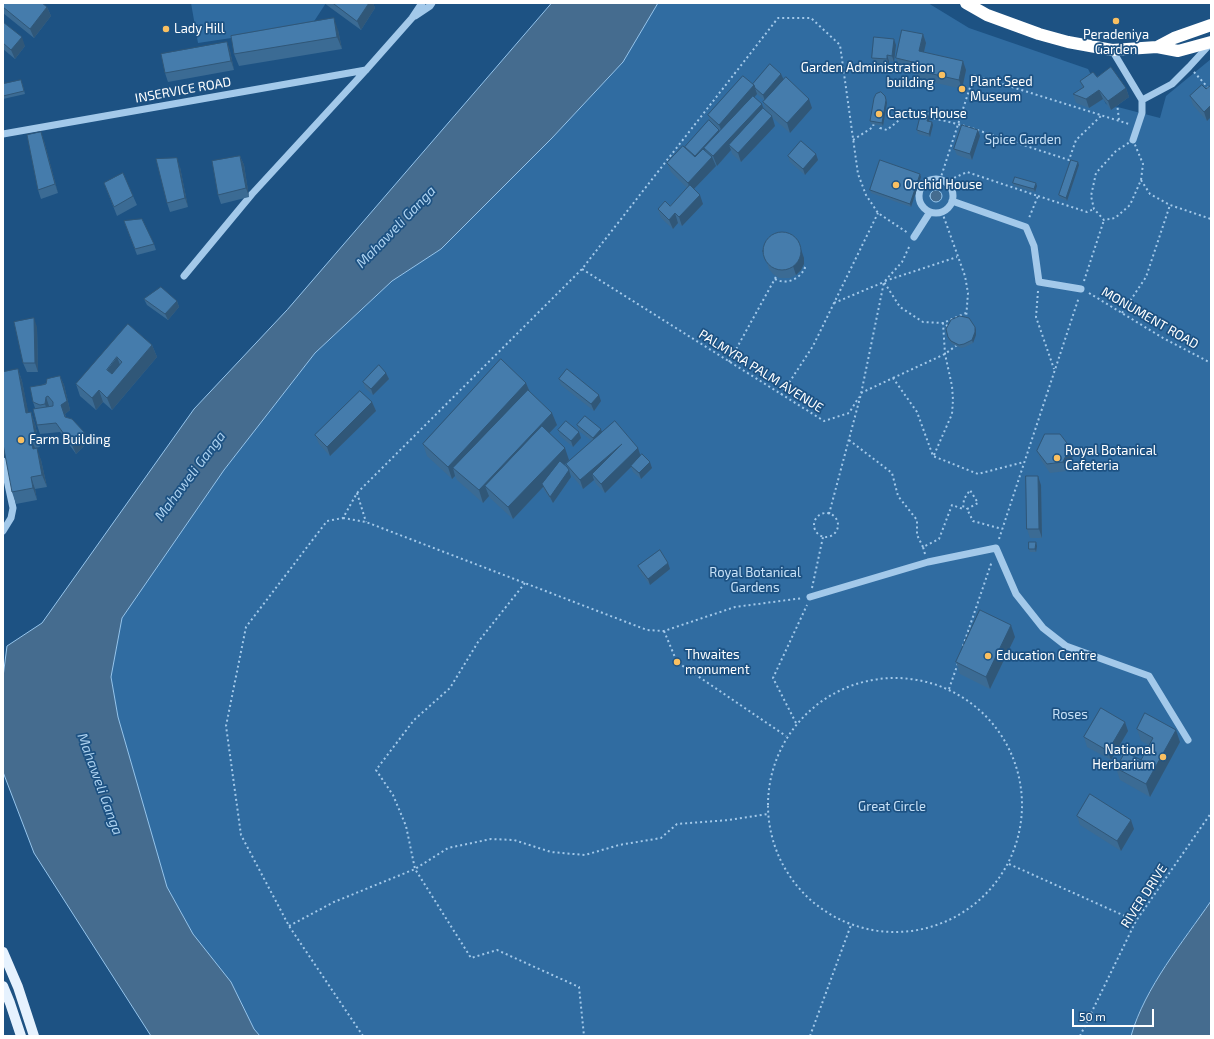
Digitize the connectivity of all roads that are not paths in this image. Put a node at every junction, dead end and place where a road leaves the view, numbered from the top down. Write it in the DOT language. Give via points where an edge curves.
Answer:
graph roads {
  1 [pos="422,3"];
  2 [pos="432,3"];
  3 [pos="966,3"];
  4 [pos="412,18"];
  5 [pos="1211,25"];
  6 [pos="1211,42"];
  7 [pos="1157,48"];
  8 [pos="1112,50"];
  9 [pos="366,70"];
  10 [pos="1142,100"];
  11 [pos="3,134"];
  12 [pos="1133,140"];
  13 [pos="952,201"];
  14 [pos="930,212"];
  15 [pos="914,236"];
  16 [pos="184,276"];
  17 [pos="1081,289"];
  18 [pos="3,461"];
  19 [pos="3,531"];
  20 [pos="810,597"];
  21 [pos="1188,740"];
  22 [pos="3,952"];
  23 [pos="3,986"];
  24 [pos="21,1036"];
  25 [pos="34,1036"];
  1 -- 4 [label="lane"];
  2 -- 4 [label="lane"];
  3 -- 8 [label="highway" via="987,15 1039,34"];
  4 -- 9 [label="lane"];
  5 -- 7 [label="highway" via="1174,38"];
  6 -- 7 [label="highway" via="1178,51"];
  6 -- 10 [label="lane" via="1172,84"];
  7 -- 8 [label="highway"];
  8 -- 10 [label="lane"];
  9 -- 11 [label="lane, INSERVICE ROAD"];
  9 -- 16 [label="lane" via="252,194"];
  10 -- 12 [label="lane" via="1142,113"];
  13 -- 14 [label="lane" via="947,210"];
  13 -- 14 [label="lane" via="952,190 943,181 929,181 918,188 922,205"];
  13 -- 17 [label="lane" via="1026,227 1034,246 1039,282"];
  14 -- 15 [label="lane"];
  18 -- 19 [label="lane" via="12,508 12,518"];
  20 -- 21 [label="lane" via="928,562 996,548 1016,594 1043,628 1066,646 1149,676"];
  22 -- 25 [label="main road"];
  23 -- 24 [label="main road"];
}
